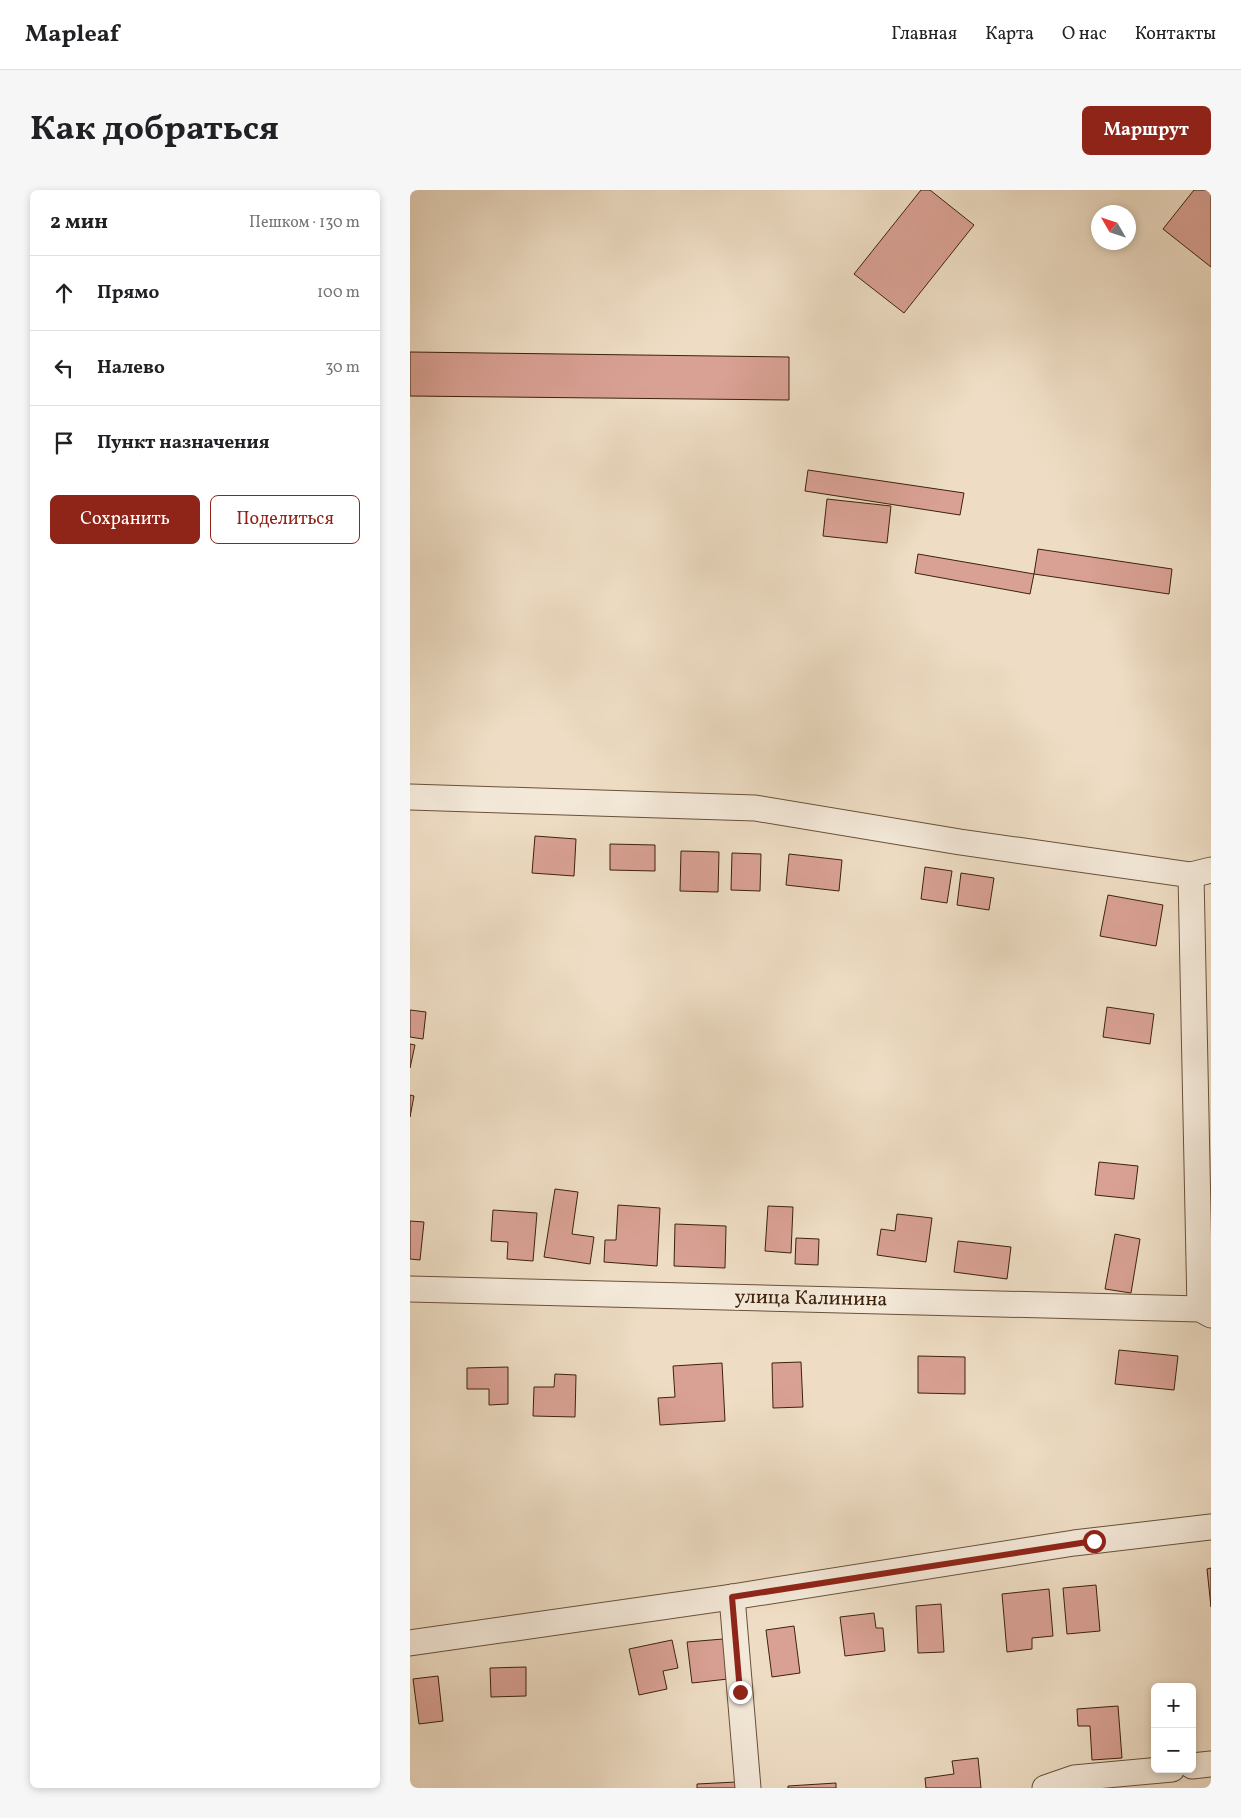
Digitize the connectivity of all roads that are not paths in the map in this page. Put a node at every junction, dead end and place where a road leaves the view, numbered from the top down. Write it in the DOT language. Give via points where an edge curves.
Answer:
graph roads {
  1 [pos="410,797"];
  2 [pos="1201,872"];
  3 [pos="410,1289"];
  4 [pos="1206,1312"];
  5 [pos="1211,1528"];
  6 [pos="732,1597"];
  7 [pos="410,1643"];
  8 [pos="1211,1764"];
  9 [pos="1196,1766"];
  10 [pos="1151,1771"];
  11 [pos="748,1788"];
  12 [pos="1045,1788"];
  1 -- 2 [label="street" via="755,808 960,842"];
  2 -- 4 [label="street"];
  3 -- 4 [label="street, улица Калинина"];
  5 -- 6 [label="street" via="1074,1544"];
  6 -- 7 [label="street"];
  6 -- 11 [label="street"];
  8 -- 9 [label="street"];
  10 -- 12 [label="street" via="1074,1778"];
}
